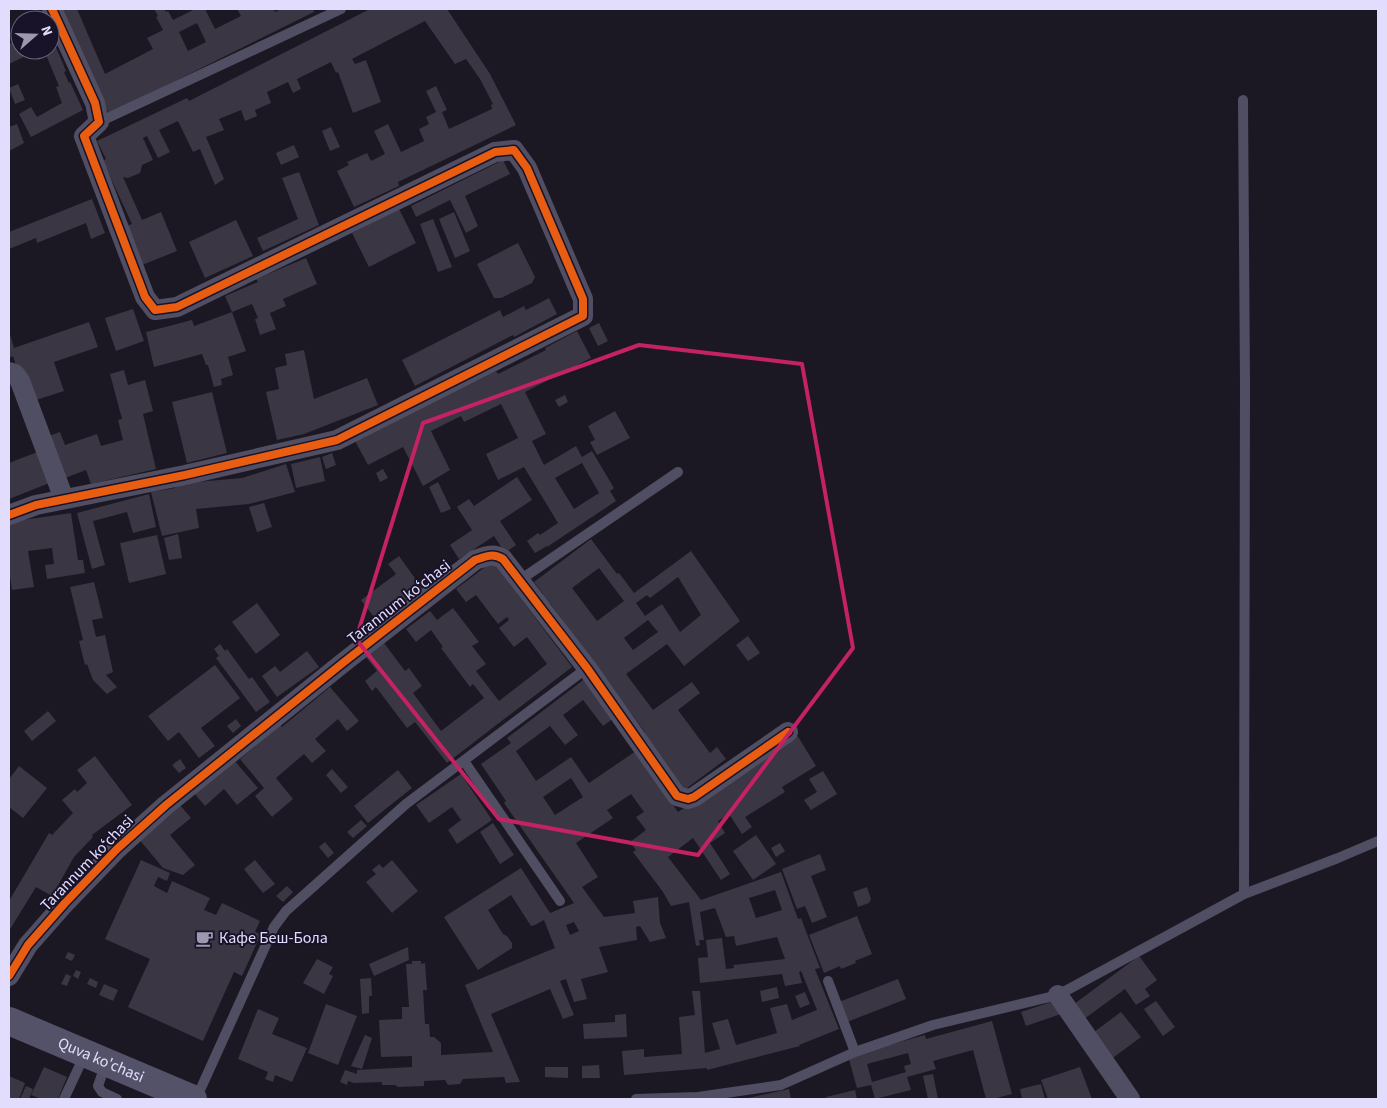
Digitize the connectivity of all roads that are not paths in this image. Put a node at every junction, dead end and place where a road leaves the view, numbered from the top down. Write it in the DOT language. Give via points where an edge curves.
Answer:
graph roads {
  1 [pos="52,9"];
  2 [pos="341,9"];
  3 [pos="1243,100"];
  4 [pos="99,122"];
  5 [pos="9,372"];
  6 [pos="678,472"];
  7 [pos="64,499"];
  8 [pos="9,515"];
  9 [pos="520,580"];
  10 [pos="587,668"];
  11 [pos="788,732"];
  12 [pos="464,761"];
  13 [pos="1378,840"];
  14 [pos="1244,894"];
  15 [pos="560,901"];
  16 [pos="9,976"];
  17 [pos="828,981"];
  18 [pos="1058,996"];
  19 [pos="9,1021"];
  20 [pos="855,1052"];
  21 [pos="96,1058"];
  22 [pos="64,1099"];
  23 [pos="118,1099"];
  24 [pos="194,1099"];
  25 [pos="636,1099"];
  26 [pos="1130,1099"];
  1 -- 4 [label="street" via="95,103"];
  2 -- 4 [label="lane"];
  3 -- 14 [label="lane" via="1246,386"];
  4 -- 7 [label="street" via="84,136 145,297 155,310 177,307 495,152 514,150 527,168 583,300 583,316 337,440"];
  5 -- 7 [label="street" via="20,381"];
  6 -- 9 [label="lane"];
  7 -- 8 [label="street"];
  9 -- 10 [label="street, Tarannum koʻchasi"];
  9 -- 16 [label="street, Tarannum koʻchasi" via="504,559 492,555 475,560 166,805 117,849 65,903 28,946"];
  10 -- 11 [label="street, Tarannum koʻchasi" via="677,796 683,799 694,797"];
  10 -- 12 [label="lane"];
  12 -- 15 [label="lane"];
  12 -- 24 [label="lane" via="406,804 286,911 274,927"];
  13 -- 14 [label="lane"];
  14 -- 18 [label="lane"];
  17 -- 20 [label="lane"];
  18 -- 20 [label="lane" via="933,1025"];
  18 -- 26 [label="street"];
  19 -- 21 [label="main road, Quva ko'chasi"];
  20 -- 25 [label="lane" via="781,1085 698,1097"];
  21 -- 22 [label="lane"];
  21 -- 23 [label="lane" via="98,1086 102,1092"];
  21 -- 24 [label="main road, Quva ko'chasi"];
}
